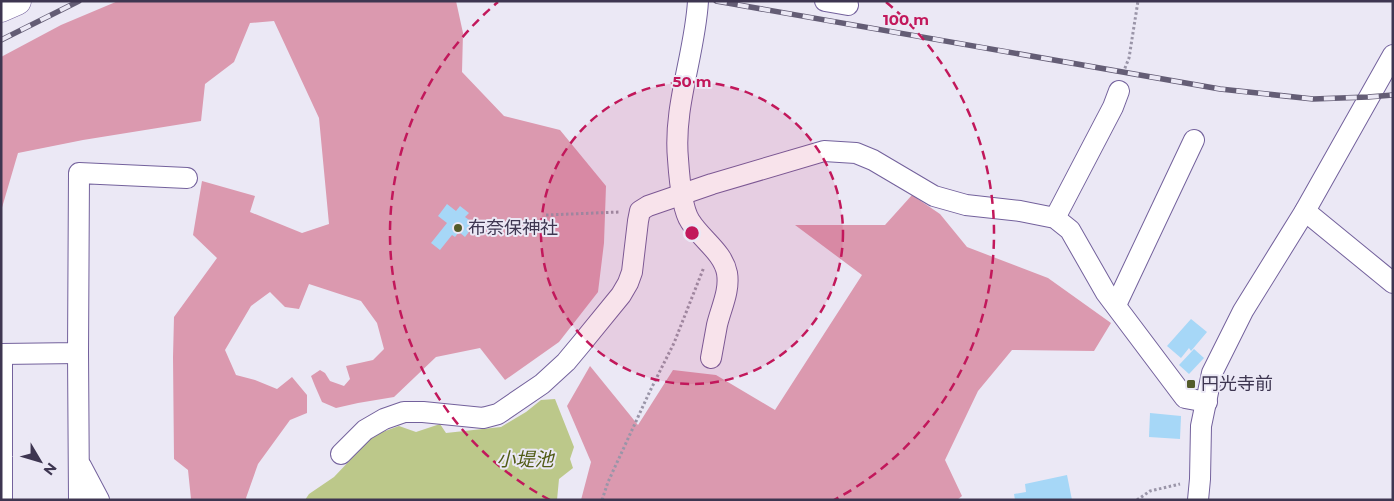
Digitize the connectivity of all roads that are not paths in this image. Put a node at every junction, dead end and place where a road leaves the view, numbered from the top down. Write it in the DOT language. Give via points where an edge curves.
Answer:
graph roads {
  1 [pos="17,1"];
  2 [pos="698,1"];
  3 [pos="825,1"];
  4 [pos="848,5"];
  5 [pos="1,8"];
  6 [pos="1393,55"];
  7 [pos="1119,91"];
  8 [pos="1194,140"];
  9 [pos="187,178"];
  10 [pos="682,194"];
  11 [pos="1305,211"];
  12 [pos="1054,218"];
  13 [pos="1393,283"];
  14 [pos="1116,305"];
  15 [pos="78,353"];
  16 [pos="2,354"];
  17 [pos="711,358"];
  18 [pos="1207,402"];
  19 [pos="341,454"];
  20 [pos="80,464"];
  21 [pos="2,500"];
  22 [pos="80,500"];
  23 [pos="99,500"];
  24 [pos="1198,500"];
  1 -- 5 [label="highway"];
  2 -- 10 [label="street" via="677,126"];
  3 -- 4 [label="street"];
  6 -- 11 [label="street"];
  7 -- 12 [label="street" via="1098,138"];
  8 -- 14 [label="street"];
  9 -- 15 [label="street" via="79,173"];
  10 -- 12 [label="street" via="824,151 856,153 934,196 966,205"];
  10 -- 17 [label="street" via="689,220 724,262 727,275 726,298 717,323"];
  10 -- 19 [label="street" via="640,211 628,283 566,362 542,384 498,414 483,418 404,412 365,430"];
  11 -- 13 [label="street"];
  11 -- 18 [label="street" via="1239,320 1212,373"];
  12 -- 14 [label="street" via="1070,230"];
  14 -- 18 [label="street" via="1185,398"];
  15 -- 16 [label="street"];
  15 -- 20 [label="street"];
  16 -- 21 [label="street"];
  18 -- 24 [label="street" via="1201,426"];
  20 -- 22 [label="street"];
  20 -- 23 [label="street"];
}
